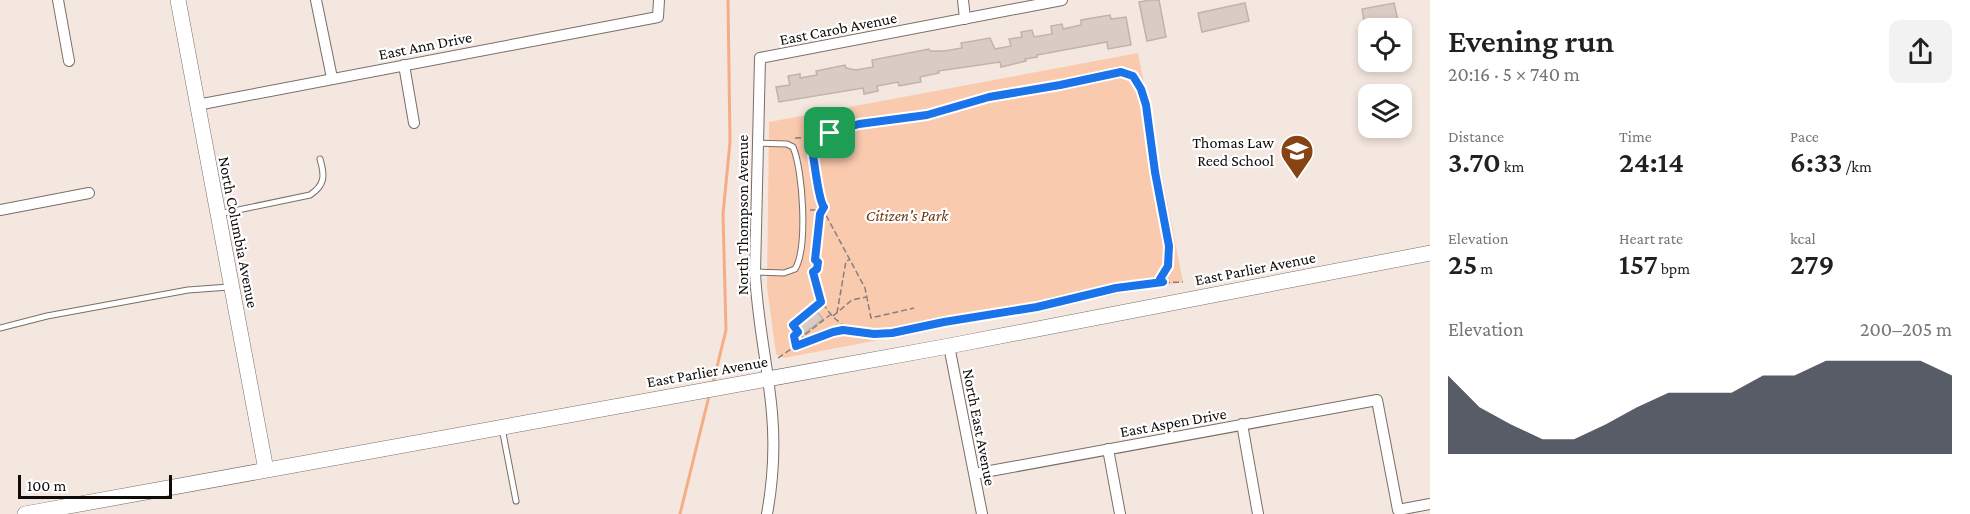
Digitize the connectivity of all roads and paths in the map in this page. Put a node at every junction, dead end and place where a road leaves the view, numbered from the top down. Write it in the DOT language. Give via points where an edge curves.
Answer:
graph roads {
  1 [pos="58,0"];
  2 [pos="178,0"];
  3 [pos="316,0"];
  4 [pos="659,0"];
  5 [pos="963,0"];
  6 [pos="1062,0"];
  7 [pos="965,19"];
  8 [pos="760,58"];
  9 [pos="69,61"];
  10 [pos="404,65"];
  11 [pos="332,78"];
  12 [pos="197,105"];
  13 [pos="414,123"];
  14 [pos="805,138"];
  15 [pos="758,143"];
  16 [pos="811,144"];
  17 [pos="320,159"];
  18 [pos="89,193"];
  19 [pos="0,210"];
  20 [pos="822,211"];
  21 [pos="217,215"];
  22 [pos="1430,253"];
  23 [pos="850,260"];
  24 [pos="755,272"];
  25 [pos="1161,276"];
  26 [pos="1163,282"];
  27 [pos="1183,282"];
  28 [pos="1151,284"];
  29 [pos="231,287"];
  30 [pos="867,297"];
  31 [pos="821,302"];
  32 [pos="914,308"];
  33 [pos="837,313"];
  34 [pos="831,315"];
  35 [pos="0,328"];
  36 [pos="798,332"];
  37 [pos="857,332"];
  38 [pos="796,346"];
  39 [pos="949,346"];
  40 [pos="778,358"];
  41 [pos="767,378"];
  42 [pos="1242,424"];
  43 [pos="502,427"];
  44 [pos="1108,448"];
  45 [pos="266,470"];
  46 [pos="974,474"];
  47 [pos="516,501"];
  48 [pos="1430,504"];
  49 [pos="25,514"];
  50 [pos="767,514"];
  51 [pos="982,514"];
  52 [pos="1120,514"];
  53 [pos="1258,514"];
  1 -- 9 [label="street"];
  2 -- 12 [label="street, North Columbia Avenue"];
  3 -- 11 [label="street"];
  4 -- 10 [label="street, East Ann Drive" via="658,17"];
  5 -- 7 [label="street"];
  6 -- 7 [label="street, East Carob Avenue"];
  7 -- 8 [label="street, East Carob Avenue"];
  8 -- 15 [label="street, North Thompson Avenue"];
  10 -- 11 [label="street, East Ann Drive"];
  10 -- 13 [label="street"];
  11 -- 12 [label="street, East Ann Drive"];
  12 -- 21 [label="street, North Columbia Avenue"];
  14 -- 16 [label="path"];
  15 -- 24 [label="street, North Thompson Avenue"];
  15 -- 24 [label="lane" via="791,145 795,150 803,227 795,269 784,273"];
  16 -- 20 [label="path"];
  16 -- 25 [label="path" via="815,137 849,127 918,117 989,97 1125,72 1136,80 1146,105 1169,246 1168,266"];
  17 -- 21 [label="lane" via="324,180 310,195"];
  18 -- 19 [label="street"];
  20 -- 23 [label="path"];
  20 -- 31 [label="path" via="817,269 813,272"];
  21 -- 29 [label="street, North Columbia Avenue"];
  22 -- 39 [label="street, East Parlier Avenue"];
  23 -- 30 [label="path"];
  23 -- 33 [label="path" via="846,261"];
  24 -- 41 [label="street, North Thompson Avenue"];
  25 -- 26 [label="path"];
  25 -- 28 [label="path"];
  26 -- 27 [label="path"];
  26 -- 28 [label="path"];
  28 -- 37 [label="path" via="892,333"];
  29 -- 35 [label="lane" via="188,290"];
  29 -- 45 [label="street, North Columbia Avenue"];
  30 -- 32 [label="path" via="871,318"];
  30 -- 33 [label="path" via="852,300"];
  31 -- 34 [label="path"];
  31 -- 36 [label="path" via="793,325"];
  33 -- 34 [label="path"];
  34 -- 36 [label="path" via="802,337"];
  34 -- 37 [label="path"];
  36 -- 38 [label="path" via="794,336"];
  37 -- 38 [label="path" via="833,332"];
  38 -- 40 [label="path"];
  39 -- 41 [label="street, East Parlier Avenue"];
  39 -- 46 [label="street, North East Avenue"];
  41 -- 43 [label="street, East Parlier Avenue"];
  41 -- 50 [label="street, North Thompson Avenue" via="774,446"];
  42 -- 44 [label="street, East Aspen Drive"];
  42 -- 48 [label="street, East Aspen Drive" via="1377,400 1398,510"];
  42 -- 53 [label="street"];
  43 -- 45 [label="street, East Parlier Avenue"];
  43 -- 47 [label="lane"];
  44 -- 46 [label="street, East Aspen Drive"];
  44 -- 52 [label="street"];
  45 -- 49 [label="street, East Parlier Avenue"];
  46 -- 51 [label="street, North East Avenue"];
}
